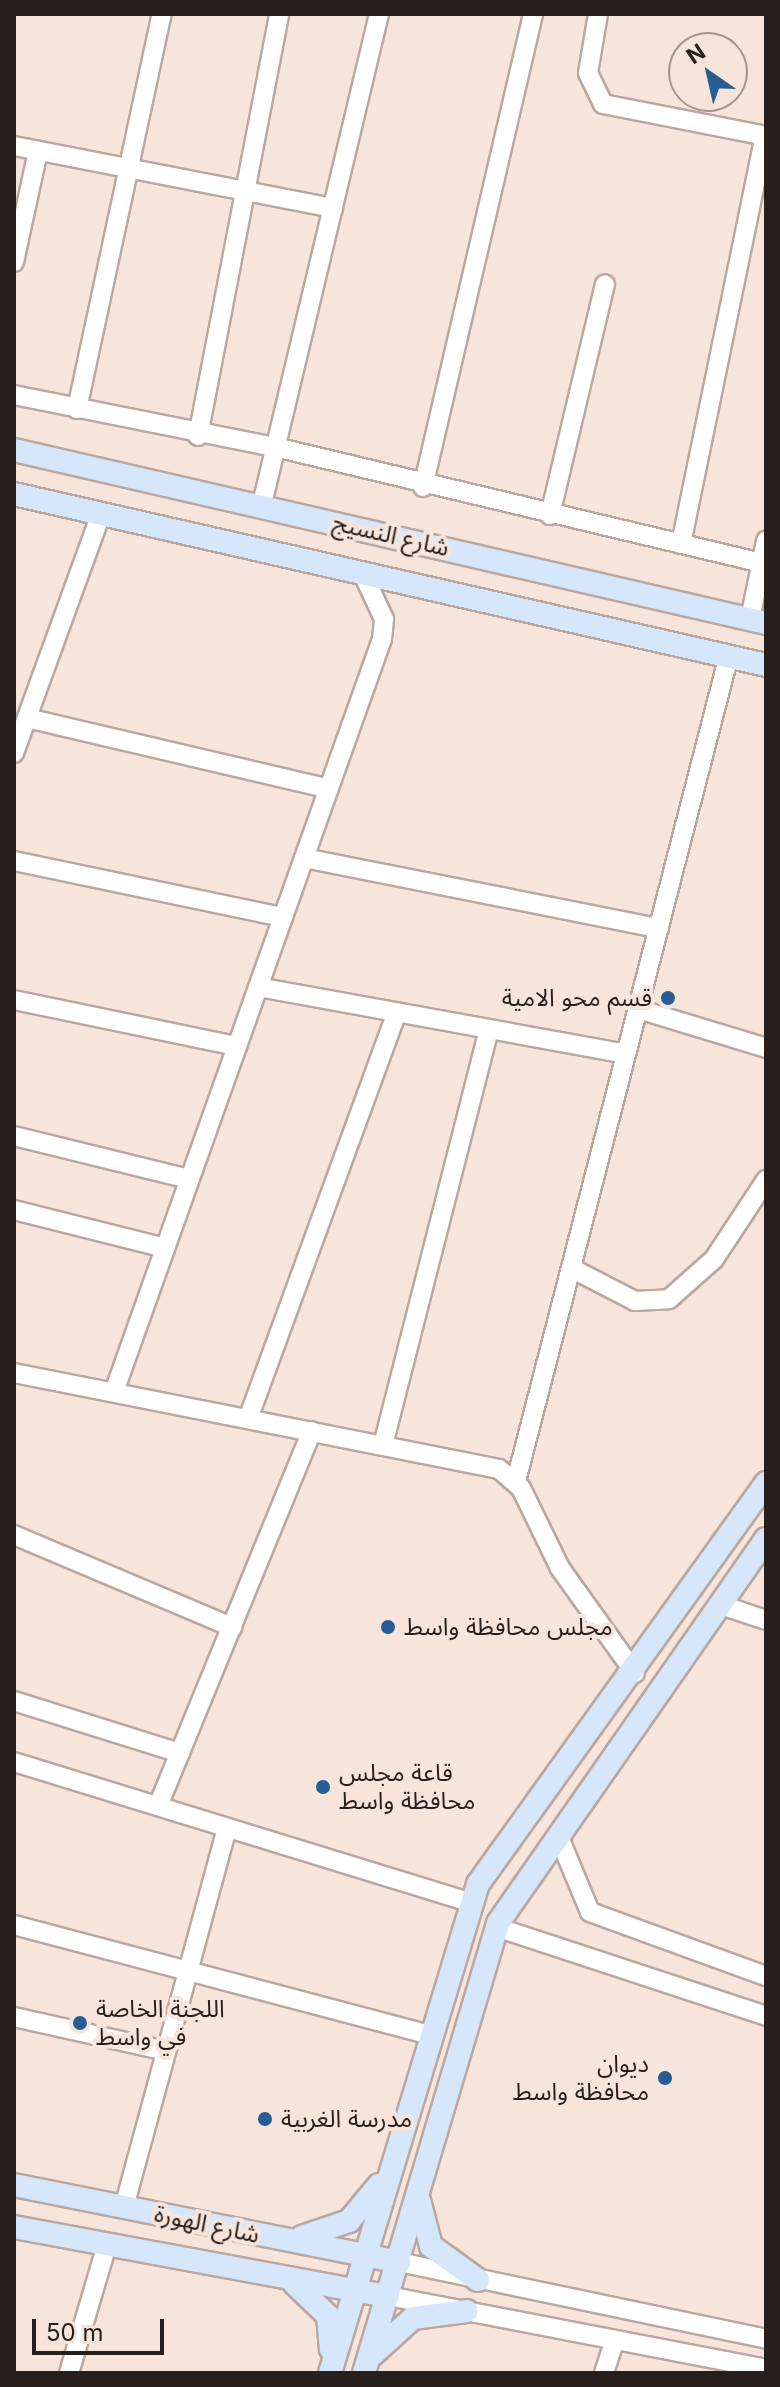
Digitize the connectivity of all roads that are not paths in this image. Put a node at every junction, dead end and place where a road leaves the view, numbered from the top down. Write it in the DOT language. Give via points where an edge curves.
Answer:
graph roads {
  1 [pos="162,14"];
  2 [pos="279,14"];
  3 [pos="379,14"];
  4 [pos="533,14"];
  5 [pos="598,14"];
  6 [pos="766,136"];
  7 [pos="14,146"];
  8 [pos="38,151"];
  9 [pos="130,171"];
  10 [pos="246,195"];
  11 [pos="333,208"];
  12 [pos="747,224"];
  13 [pos="766,229"];
  14 [pos="14,262"];
  15 [pos="605,284"];
  16 [pos="14,395"];
  17 [pos="77,409"];
  18 [pos="198,436"];
  19 [pos="275,447"];
  20 [pos="14,450"];
  21 [pos="423,487"];
  22 [pos="14,494"];
  23 [pos="262,504"];
  24 [pos="101,514"];
  25 [pos="550,515"];
  26 [pos="766,541"];
  27 [pos="681,544"];
  28 [pos="762,563"];
  29 [pos="362,572"];
  30 [pos="758,621"];
  31 [pos="729,655"];
  32 [pos="766,665"];
  33 [pos="27,718"];
  34 [pos="14,753"];
  35 [pos="329,789"];
  36 [pos="304,858"];
  37 [pos="14,861"];
  38 [pos="283,917"];
  39 [pos="659,928"];
  40 [pos="258,987"];
  41 [pos="14,1000"];
  42 [pos="638,1009"];
  43 [pos="397,1012"];
  44 [pos="489,1029"];
  45 [pos="237,1046"];
  46 [pos="766,1048"];
  47 [pos="626,1054"];
  48 [pos="14,1136"];
  49 [pos="189,1179"];
  50 [pos="766,1180"];
  51 [pos="14,1210"];
  52 [pos="165,1248"];
  53 [pos="571,1268"];
  54 [pos="14,1373"];
  55 [pos="114,1392"];
  56 [pos="248,1419"];
  57 [pos="312,1431"];
  58 [pos="383,1445"];
  59 [pos="516,1481"];
  60 [pos="766,1483"];
  61 [pos="14,1535"];
  62 [pos="766,1539"];
  63 [pos="721,1605"];
  64 [pos="766,1620"];
  65 [pos="232,1627"];
  66 [pos="635,1673"];
  67 [pos="14,1701"];
  68 [pos="180,1753"];
  69 [pos="14,1762"];
  70 [pos="158,1806"];
  71 [pos="227,1828"];
  72 [pos="510,1834"];
  73 [pos="558,1835"];
  74 [pos="537,1865"];
  75 [pos="470,1902"];
  76 [pos="14,1925"];
  77 [pos="496,1927"];
  78 [pos="188,1971"];
  79 [pos="766,1976"];
  80 [pos="766,2016"];
  81 [pos="14,2017"];
  82 [pos="431,2035"];
  83 [pos="166,2051"];
  84 [pos="391,2167"];
  85 [pos="14,2185"];
  86 [pos="418,2190"];
  87 [pos="124,2207"];
  88 [pos="14,2227"];
  89 [pos="280,2239"];
  90 [pos="107,2245"];
  91 [pos="365,2254"];
  92 [pos="399,2262"];
  93 [pos="290,2280"];
  94 [pos="478,2280"];
  95 [pos="357,2287"];
  96 [pos="388,2296"];
  97 [pos="467,2311"];
  98 [pos="766,2339"];
  99 [pos="615,2340"];
  100 [pos="366,2366"];
  101 [pos="766,2369"];
  102 [pos="331,2372"];
  103 [pos="69,2373"];
  104 [pos="604,2373"];
  1 -- 9 [label="street"];
  2 -- 10 [label="street"];
  3 -- 11 [label="street"];
  4 -- 21 [label="street"];
  5 -- 6 [label="street" via="588,73 603,104"];
  6 -- 12 [label="street"];
  7 -- 8 [label="street"];
  8 -- 9 [label="street"];
  8 -- 14 [label="street"];
  9 -- 10 [label="street"];
  9 -- 17 [label="street"];
  10 -- 11 [label="street"];
  10 -- 18 [label="street"];
  11 -- 19 [label="street"];
  12 -- 13 [label="street"];
  12 -- 27 [label="street"];
  15 -- 25 [label="street"];
  16 -- 17 [label="street"];
  17 -- 18 [label="street"];
  18 -- 19 [label="street"];
  19 -- 21 [label="street"];
  19 -- 23 [label="street"];
  20 -- 23 [label="main road, شارع النسيج"];
  21 -- 25 [label="street"];
  22 -- 24 [label="main road, شارع النسيج"];
  23 -- 30 [label="main road, شارع النسيج"];
  24 -- 29 [label="main road, شارع النسيج"];
  24 -- 33 [label="street"];
  25 -- 27 [label="street"];
  26 -- 28 [label="street"];
  27 -- 28 [label="street"];
  28 -- 30 [label="street"];
  29 -- 31 [label="main road, شارع النسيج"];
  29 -- 35 [label="street" via="384,619 382,639"];
  31 -- 32 [label="main road, شارع النسيج"];
  31 -- 39 [label="street"];
  33 -- 34 [label="street"];
  33 -- 35 [label="street"];
  35 -- 36 [label="street"];
  36 -- 38 [label="street"];
  36 -- 39 [label="street"];
  37 -- 38 [label="street"];
  38 -- 40 [label="street"];
  39 -- 42 [label="street"];
  40 -- 43 [label="street"];
  40 -- 45 [label="street"];
  41 -- 45 [label="street"];
  42 -- 46 [label="street"];
  42 -- 47 [label="street"];
  43 -- 44 [label="street"];
  43 -- 56 [label="street"];
  44 -- 47 [label="street"];
  44 -- 58 [label="street"];
  45 -- 49 [label="street"];
  47 -- 53 [label="street"];
  48 -- 49 [label="street"];
  49 -- 52 [label="street"];
  50 -- 53 [label="street" via="714,1259 669,1299 635,1301"];
  51 -- 52 [label="street"];
  52 -- 55 [label="street"];
  53 -- 59 [label="street"];
  54 -- 55 [label="street"];
  55 -- 56 [label="street"];
  56 -- 57 [label="street"];
  57 -- 58 [label="street"];
  57 -- 65 [label="street"];
  58 -- 59 [label="street" via="489,1466"];
  59 -- 66 [label="street" via="560,1568"];
  60 -- 66 [label="main road"];
  61 -- 65 [label="street"];
  62 -- 63 [label="main road"];
  63 -- 64 [label="street"];
  63 -- 73 [label="main road"];
  65 -- 68 [label="street"];
  66 -- 72 [label="main road"];
  67 -- 68 [label="street"];
  68 -- 70 [label="street"];
  69 -- 70 [label="street"];
  70 -- 71 [label="street"];
  71 -- 75 [label="street"];
  71 -- 78 [label="street"];
  72 -- 74 [label="main road"];
  72 -- 75 [label="main road"];
  73 -- 74 [label="main road"];
  73 -- 79 [label="street" via="590,1912"];
  74 -- 77 [label="main road"];
  75 -- 82 [label="main road"];
  76 -- 78 [label="street"];
  77 -- 80 [label="street"];
  77 -- 86 [label="main road"];
  78 -- 82 [label="street"];
  78 -- 83 [label="street"];
  81 -- 83 [label="street"];
  82 -- 84 [label="main road"];
  83 -- 87 [label="street"];
  84 -- 89 [label="main road" via="349,2221 318,2235"];
  84 -- 91 [label="main road"];
  85 -- 87 [label="main road, شارع الهورة"];
  86 -- 92 [label="main road"];
  86 -- 94 [label="main road" via="431,2246"];
  87 -- 89 [label="main road, شارع الهورة"];
  88 -- 90 [label="main road, شارع الهورة"];
  89 -- 91 [label="main road, شارع الهورة"];
  90 -- 93 [label="main road, شارع الهورة"];
  90 -- 103 [label="street"];
  91 -- 92 [label="main road, شارع الهورة"];
  91 -- 95 [label="main road"];
  92 -- 94 [label="street"];
  92 -- 96 [label="main road"];
  93 -- 95 [label="main road, شارع الهورة"];
  93 -- 102 [label="main road" via="328,2316"];
  94 -- 98 [label="street"];
  95 -- 96 [label="main road, شارع الهورة"];
  95 -- 102 [label="main road"];
  96 -- 97 [label="street"];
  96 -- 100 [label="main road"];
  97 -- 99 [label="street"];
  97 -- 100 [label="main road" via="413,2318"];
  99 -- 101 [label="street"];
  99 -- 104 [label="street"];
}
